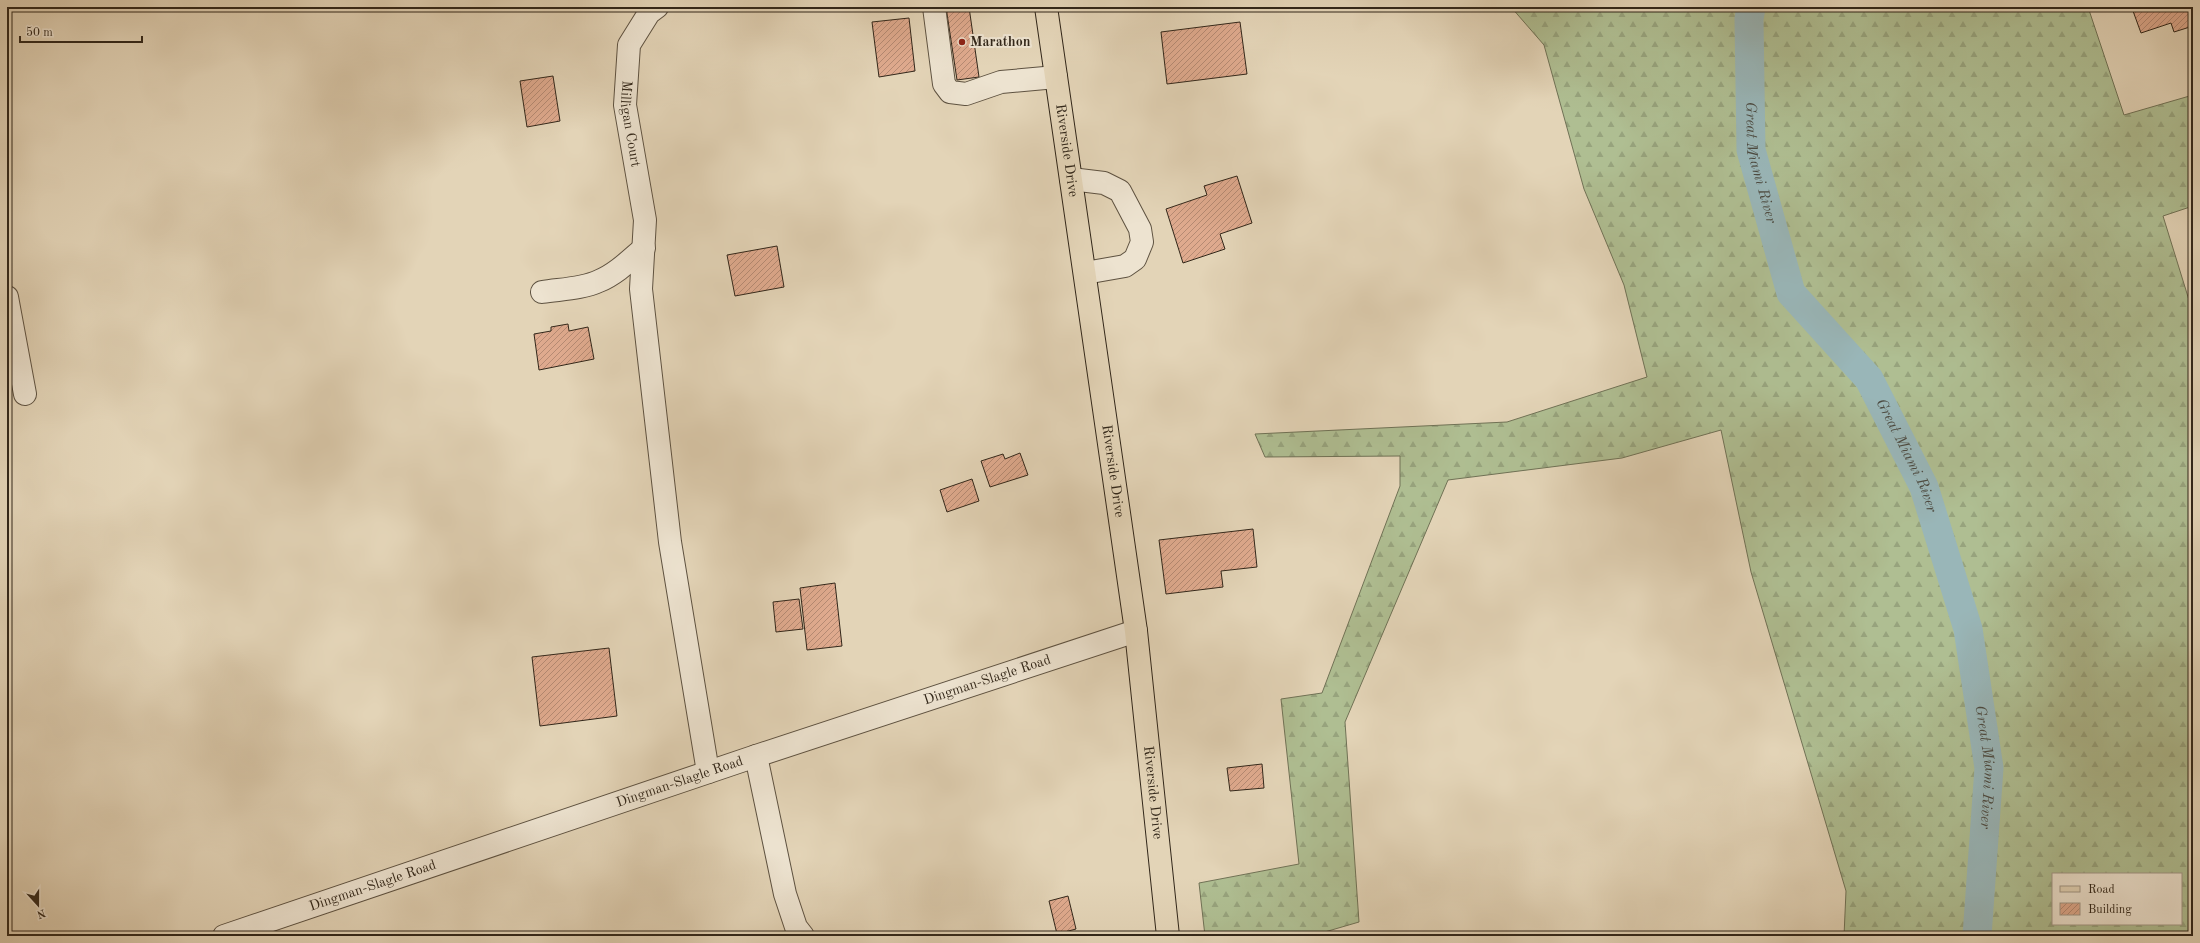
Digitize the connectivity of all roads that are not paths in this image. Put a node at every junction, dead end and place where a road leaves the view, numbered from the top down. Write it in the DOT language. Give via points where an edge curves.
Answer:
graph roads {
  1 [pos="657,7"];
  2 [pos="934,7"];
  3 [pos="1046,7"];
  4 [pos="1056,77"];
  5 [pos="1071,178"];
  6 [pos="644,248"];
  7 [pos="1085,273"];
  8 [pos="542,292"];
  9 [pos="7,297"];
  10 [pos="10,327"];
  11 [pos="25,394"];
  12 [pos="1136,631"];
  13 [pos="756,756"];
  14 [pos="708,772"];
  15 [pos="224,936"];
  16 [pos="803,936"];
  17 [pos="1168,936"];
  1 -- 6 [label="street, Milligan Court" via="649,13 629,45 625,105 645,220"];
  2 -- 4 [label="street" via="944,84 950,92 966,94 1001,82"];
  3 -- 4 [label="main road, Riverside Drive"];
  4 -- 5 [label="main road, Riverside Drive"];
  5 -- 7 [label="main road, Riverside Drive"];
  5 -- 7 [label="street" via="1104,184 1120,191 1140,229 1142,242 1135,259 1125,266"];
  6 -- 8 [label="street" via="600,281 585,286"];
  6 -- 14 [label="street, Milligan Court" via="641,289 670,542"];
  7 -- 12 [label="main road, Riverside Drive"];
  9 -- 10 [label="street"];
  10 -- 11 [label="street"];
  12 -- 13 [label="street, Dingman-Slagle Road"];
  12 -- 17 [label="main road, Riverside Drive"];
  13 -- 14 [label="street, Dingman-Slagle Road"];
  13 -- 16 [label="street" via="785,894 796,927"];
  14 -- 15 [label="street, Dingman-Slagle Road"];
}
